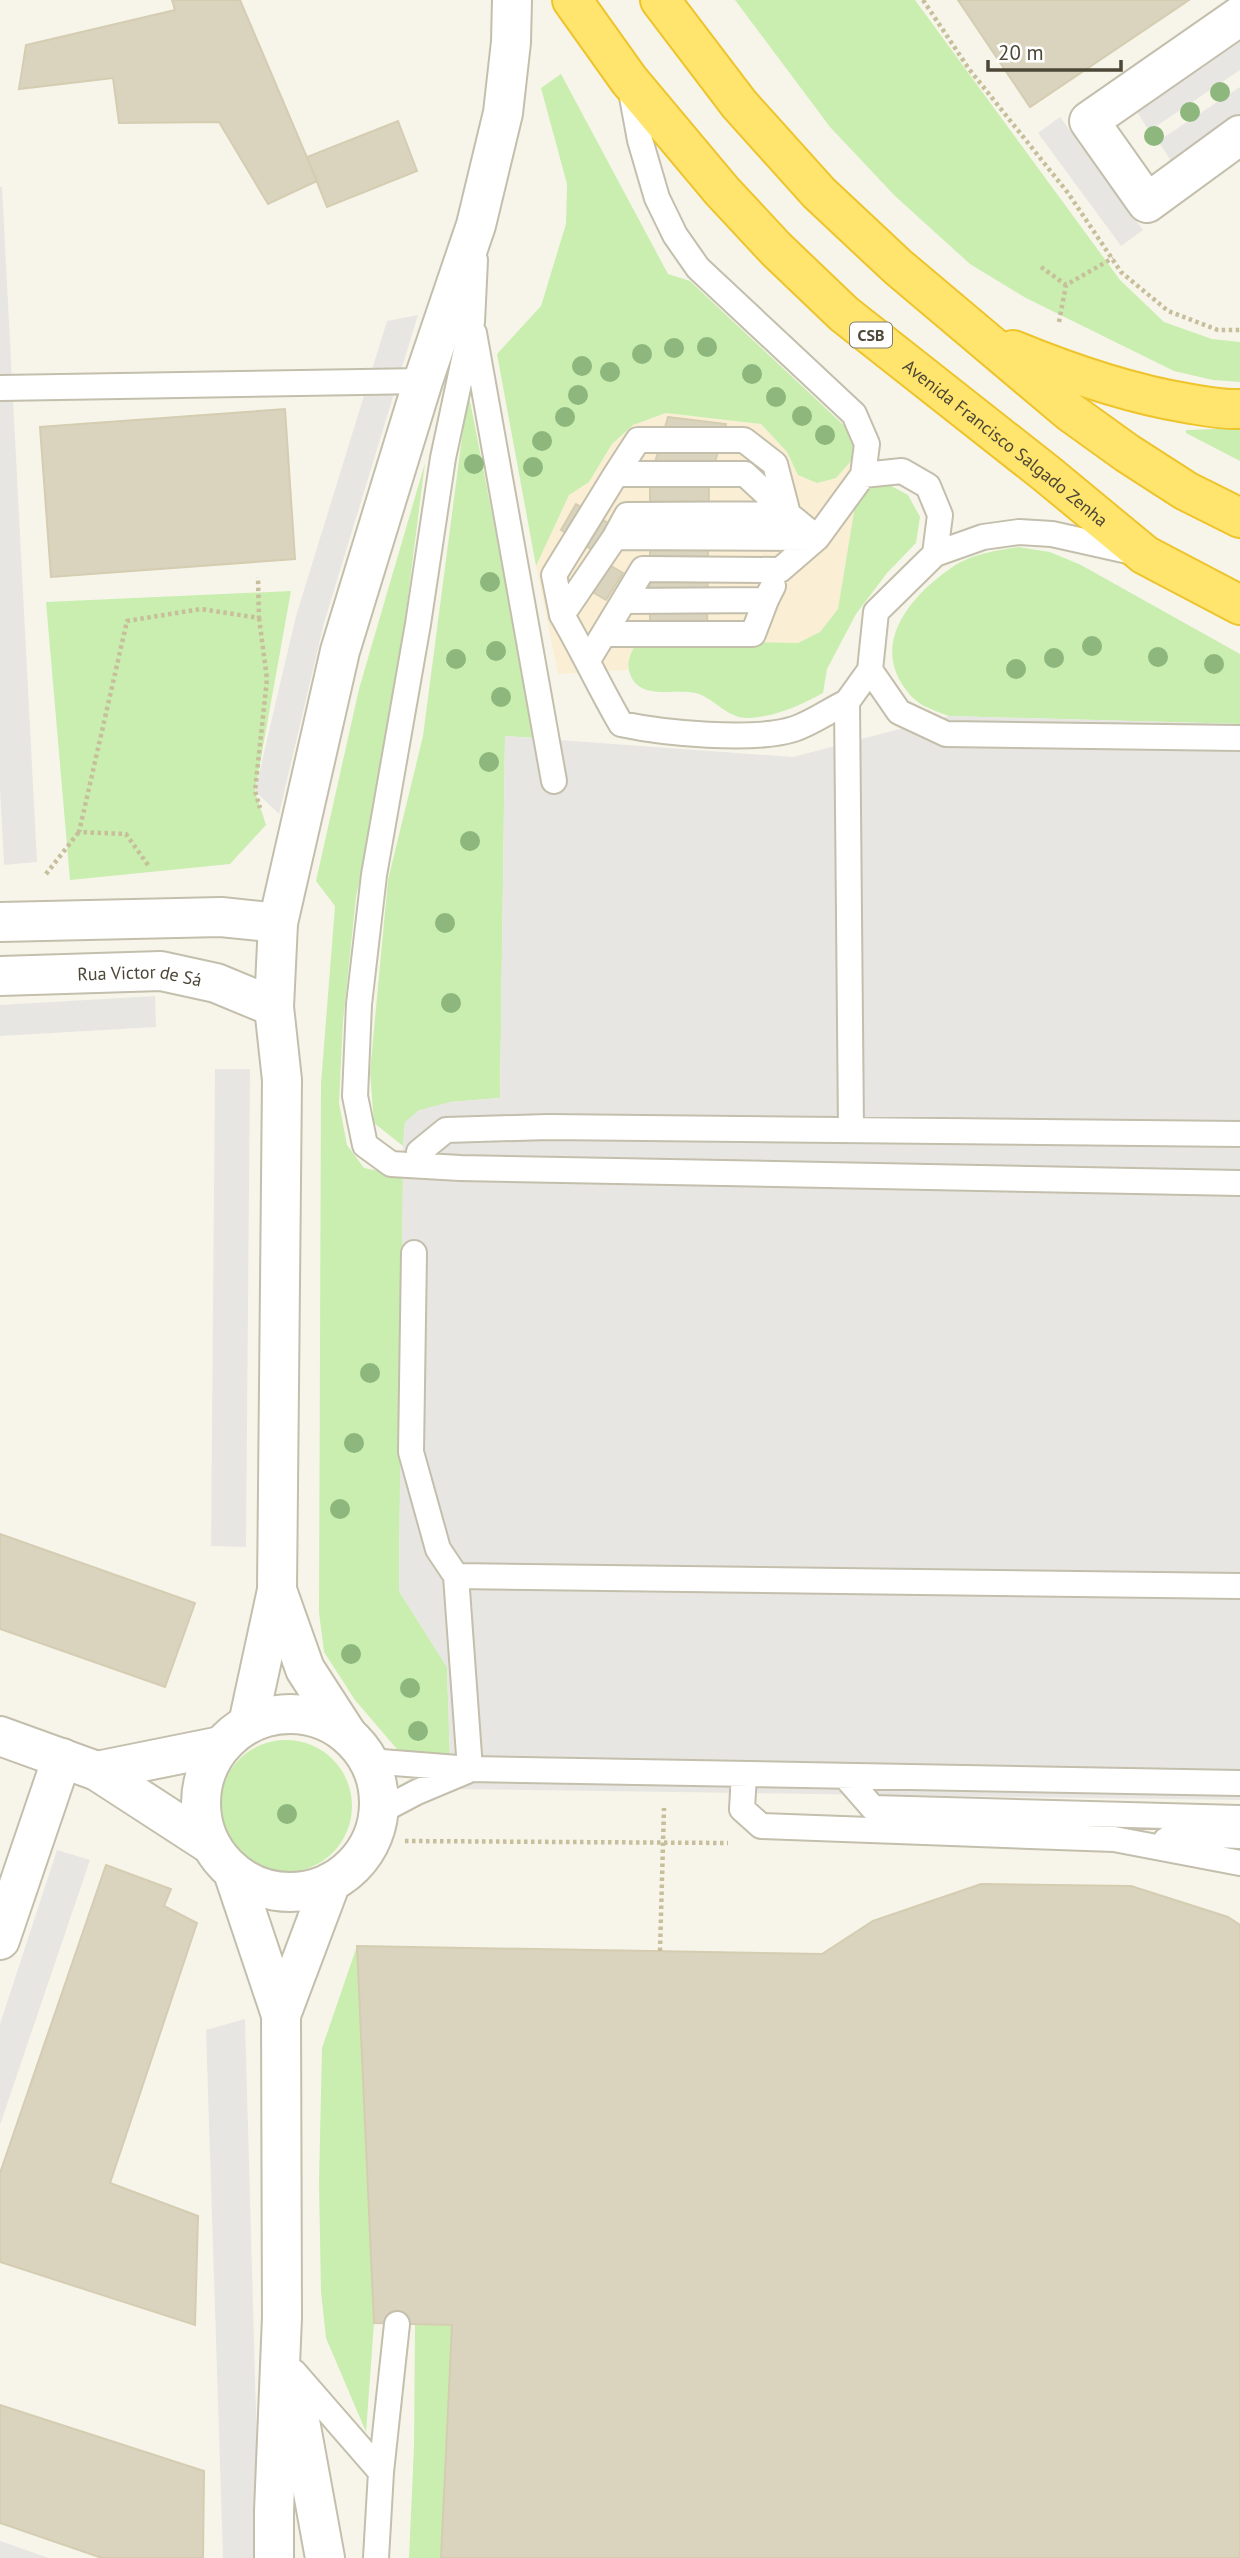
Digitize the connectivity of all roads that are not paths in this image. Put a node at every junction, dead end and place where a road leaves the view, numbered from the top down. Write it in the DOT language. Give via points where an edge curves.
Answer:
graph roads {
  1 [pos="512,0"];
  2 [pos="572,0"];
  3 [pos="660,0"];
  4 [pos="1240,16"];
  5 [pos="629,80"];
  6 [pos="1240,135"];
  7 [pos="476,225"];
  8 [pos="472,322"];
  9 [pos="981,337"];
  10 [pos="423,381"];
  11 [pos="0,387"];
  12 [pos="1240,409"];
  13 [pos="616,474"];
  14 [pos="863,475"];
  15 [pos="788,514"];
  16 [pos="1240,518"];
  17 [pos="615,537"];
  18 [pos="817,538"];
  19 [pos="935,554"];
  20 [pos="1145,555"];
  21 [pos="780,570"];
  22 [pos="766,600"];
  23 [pos="624,601"];
  24 [pos="1240,605"];
  25 [pos="562,615"];
  26 [pos="604,634"];
  27 [pos="588,660"];
  28 [pos="870,670"];
  29 [pos="847,702"];
  30 [pos="1240,738"];
  31 [pos="554,781"];
  32 [pos="0,922"];
  33 [pos="278,923"];
  34 [pos="0,975"];
  35 [pos="274,1007"];
  36 [pos="851,1130"];
  37 [pos="1240,1134"];
  38 [pos="419,1152"];
  39 [pos="1240,1183"];
  40 [pos="414,1253"];
  41 [pos="456,1576"];
  42 [pos="1240,1586"];
  43 [pos="277,1591"];
  44 [pos="235,1735"];
  45 [pos="0,1736"];
  46 [pos="358,1748"];
  47 [pos="80,1764"];
  48 [pos="470,1769"];
  49 [pos="744,1774"];
  50 [pos="845,1776"];
  51 [pos="1240,1783"];
  52 [pos="379,1812"];
  53 [pos="1240,1818"];
  54 [pos="1240,1836"];
  55 [pos="1156,1847"];
  56 [pos="222,1858"];
  57 [pos="1240,1863"];
  58 [pos="331,1882"];
  59 [pos="0,1940"];
  60 [pos="281,2015"];
  61 [pos="282,2317"];
  62 [pos="397,2324"];
  63 [pos="291,2368"];
  64 [pos="381,2472"];
  65 [pos="274,2558"];
  66 [pos="325,2558"];
  67 [pos="376,2558"];
  1 -- 7 [label="street" via="503,113"];
  2 -- 5 [label="highway, Avenida Francisco Salgado Zenha / CSB"];
  3 -- 9 [label="highway" via="739,104 819,193"];
  4 -- 6 [label="street" via="1089,121 1147,203"];
  5 -- 14 [label="lane" via="657,198 675,235 698,268 854,414 867,444"];
  5 -- 20 [label="highway, Avenida Francisco Salgado Zenha / CSB" via="722,191 844,314"];
  7 -- 8 [label="lane"];
  7 -- 10 [label="street"];
  8 -- 31 [label="lane"];
  8 -- 39 [label="lane" via="443,458 374,875 359,1004 355,1096 365,1145 391,1164 460,1168"];
  9 -- 12 [label="highway" via="1083,379 1168,400"];
  9 -- 16 [label="highway" via="1127,453 1186,491"];
  10 -- 11 [label="lane"];
  10 -- 33 [label="street" via="341,651"];
  13 -- 15 [label="lane" via="745,474"];
  13 -- 15 [label="lane" via="638,440 744,440 775,464"];
  13 -- 25 [label="lane" via="554,575"];
  14 -- 18 [label="lane"];
  14 -- 19 [label="lane" via="902,471 928,485 940,515"];
  15 -- 17 [label="lane" via="626,515"];
  15 -- 18 [label="lane"];
  17 -- 18 [label="lane"];
  17 -- 25 [label="lane"];
  18 -- 21 [label="lane"];
  19 -- 20 [label="lane" via="983,537 1019,532 1052,534"];
  19 -- 28 [label="lane" via="876,612"];
  20 -- 24 [label="highway, Avenida Francisco Salgado Zenha / CSB"];
  21 -- 22 [label="lane"];
  21 -- 23 [label="lane" via="643,569"];
  22 -- 23 [label="lane"];
  22 -- 26 [label="lane" via="753,634"];
  23 -- 26 [label="lane"];
  25 -- 27 [label="lane"];
  26 -- 27 [label="lane"];
  27 -- 29 [label="lane" via="621,724 651,731 751,736 794,729"];
  28 -- 29 [label="lane"];
  28 -- 30 [label="lane" via="899,712 946,734"];
  29 -- 36 [label="lane"];
  32 -- 33 [label="street" via="221,916"];
  33 -- 35 [label="street"];
  34 -- 35 [label="street, Rua Victor de Sá" via="161,971 216,984"];
  35 -- 43 [label="street" via="282,1080"];
  36 -- 37 [label="lane"];
  36 -- 38 [label="lane" via="446,1130"];
  40 -- 41 [label="lane" via="411,1452 438,1549"];
  41 -- 42 [label="lane"];
  41 -- 48 [label="lane"];
  43 -- 44 [label="street"];
  43 -- 46 [label="street" via="305,1669"];
  44 -- 46 [label="street" via="272,1715 299,1714 325,1721"];
  44 -- 47 [label="street"];
  44 -- 56 [label="street" via="208,1768 201,1794 202,1820"];
  45 -- 47 [label="street"];
  46 -- 48 [label="lane"];
  46 -- 52 [label="street" via="377,1786"];
  47 -- 56 [label="street"];
  47 -- 59 [label="street"];
  48 -- 49 [label="lane"];
  48 -- 52 [label="lane"];
  49 -- 50 [label="lane"];
  49 -- 55 [label="lane" via="742,1809 761,1825 1114,1839"];
  50 -- 51 [label="lane"];
  50 -- 53 [label="lane" via="873,1808"];
  52 -- 58 [label="street" via="372,1837 358,1860"];
  54 -- 55 [label="lane" via="1176,1833"];
  55 -- 57 [label="lane"];
  56 -- 58 [label="street" via="255,1885 280,1892 307,1891"];
  56 -- 60 [label="street"];
  58 -- 60 [label="street"];
  60 -- 61 [label="street"];
  61 -- 63 [label="street"];
  61 -- 65 [label="street"];
  62 -- 64 [label="lane"];
  63 -- 64 [label="lane"];
  63 -- 66 [label="street"];
  64 -- 67 [label="lane"];
}
